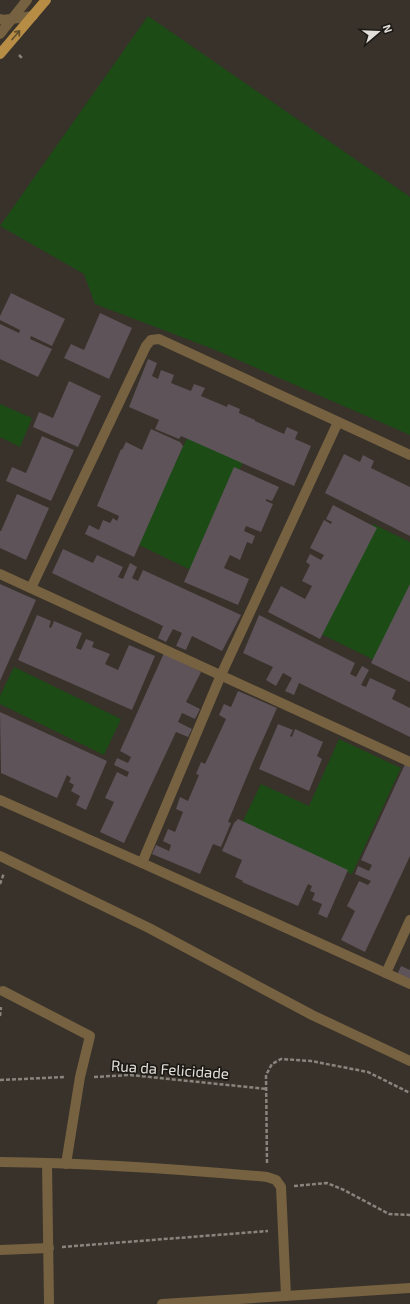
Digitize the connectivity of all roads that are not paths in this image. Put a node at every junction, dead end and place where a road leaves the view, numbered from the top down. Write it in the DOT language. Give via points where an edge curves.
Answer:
graph roads {
  1 [pos="27,0"];
  2 [pos="46,0"];
  3 [pos="33,16"];
  4 [pos="13,18"];
  5 [pos="0,19"];
  6 [pos="0,34"];
  7 [pos="0,54"];
  8 [pos="338,422"];
  9 [pos="410,455"];
  10 [pos="0,574"];
  11 [pos="31,588"];
  12 [pos="221,675"];
  13 [pos="410,762"];
  14 [pos="0,800"];
  15 [pos="0,856"];
  16 [pos="142,863"];
  17 [pos="410,920"];
  18 [pos="386,973"];
  19 [pos="410,984"];
  20 [pos="3,991"];
  21 [pos="410,1061"];
  22 [pos="0,1162"];
  23 [pos="47,1162"];
  24 [pos="66,1164"];
  25 [pos="49,1248"];
  26 [pos="0,1250"];
  27 [pos="410,1288"];
  28 [pos="286,1296"];
  29 [pos="49,1304"];
  30 [pos="162,1304"];
  1 -- 4 [label="street"];
  2 -- 3 [label="main road"];
  3 -- 4 [label="street"];
  7 -- 3 [label="main road, one-way"];
  4 -- 5 [label="street"];
  4 -- 6 [label="street"];
  8 -- 9 [label="street"];
  8 -- 11 [label="street" via="159,339 151,340"];
  8 -- 12 [label="street"];
  10 -- 11 [label="street"];
  11 -- 12 [label="street"];
  12 -- 13 [label="street"];
  12 -- 16 [label="street"];
  14 -- 16 [label="street"];
  15 -- 21 [label="street" via="149,928 312,1015"];
  16 -- 18 [label="street"];
  17 -- 18 [label="street"];
  18 -- 19 [label="street"];
  20 -- 24 [label="street" via="90,1036 80,1077"];
  22 -- 23 [label="street"];
  23 -- 24 [label="street"];
  23 -- 25 [label="street"];
  24 -- 28 [label="street" via="188,1170 276,1180 281,1187"];
  25 -- 26 [label="street"];
  25 -- 29 [label="street"];
  27 -- 28 [label="street"];
  28 -- 30 [label="street"];
}
